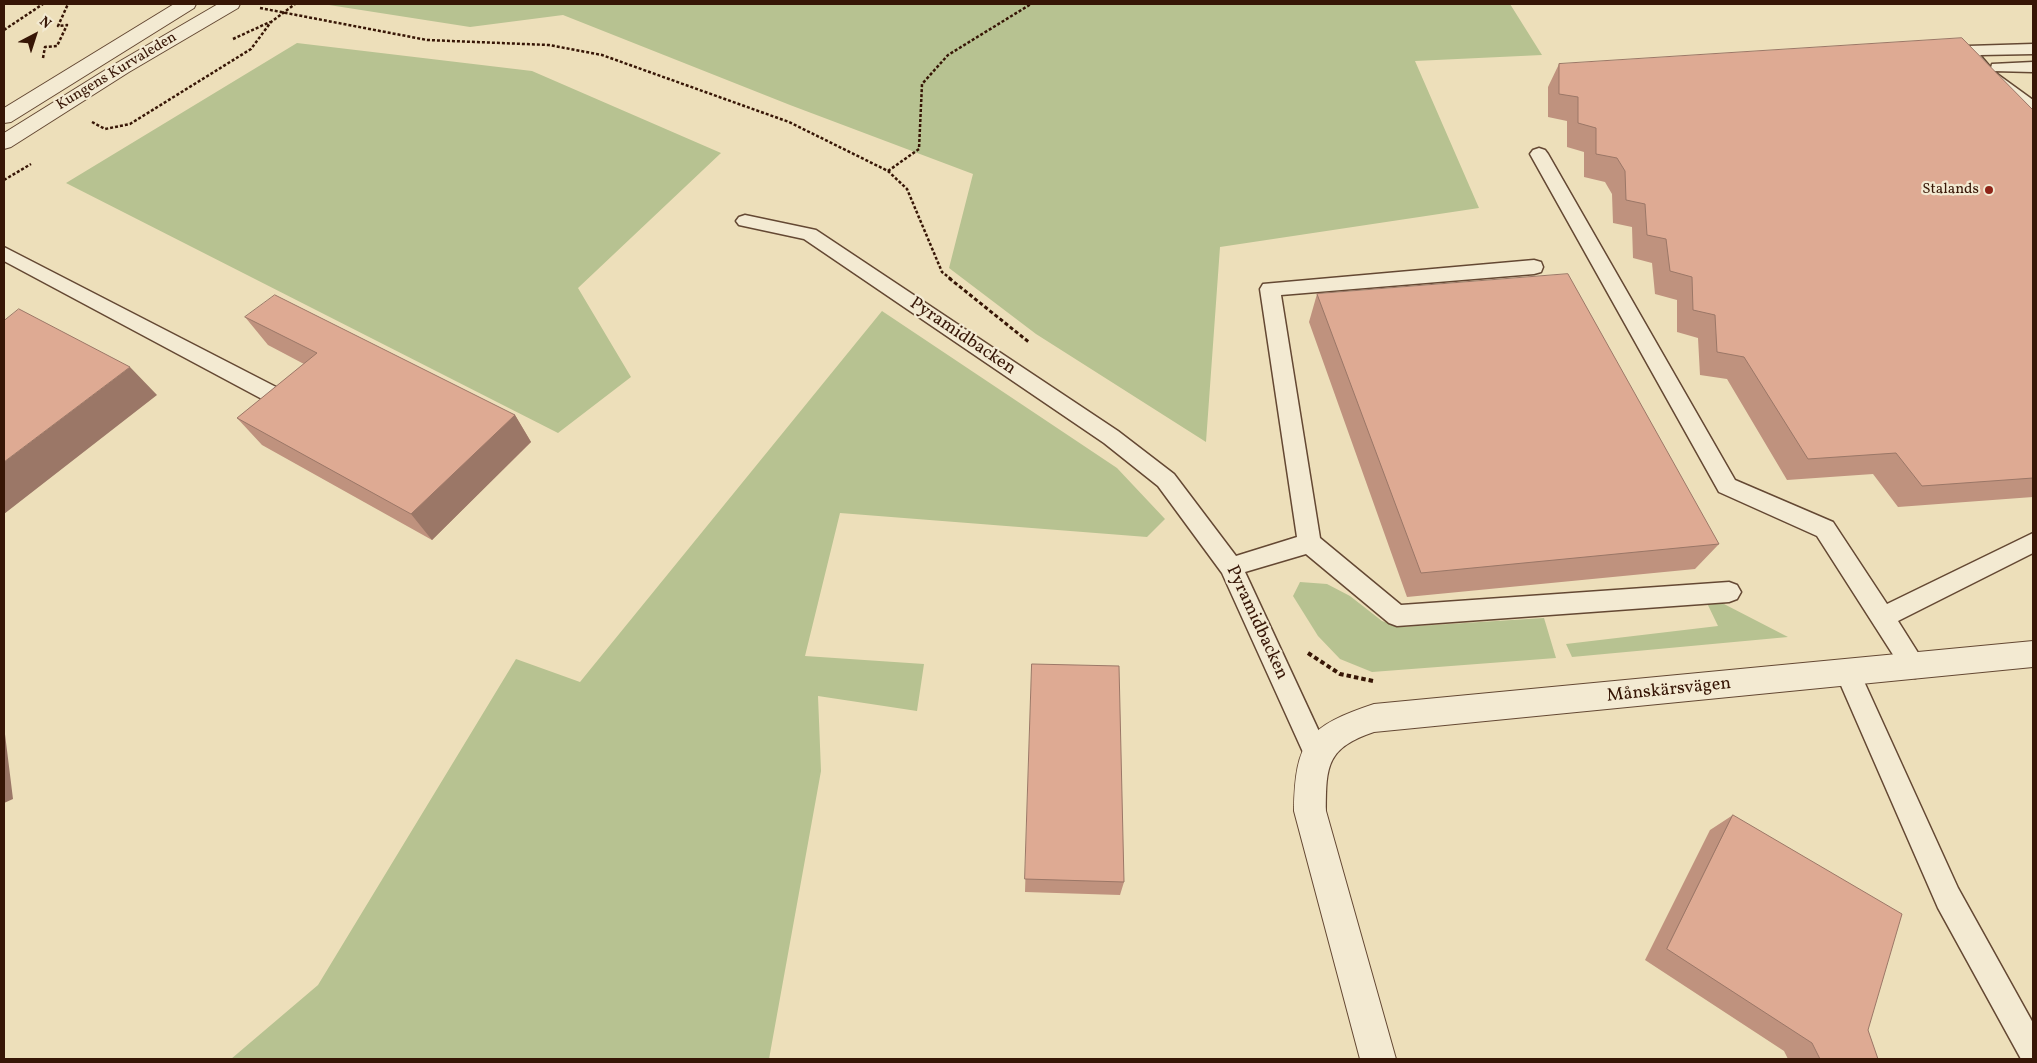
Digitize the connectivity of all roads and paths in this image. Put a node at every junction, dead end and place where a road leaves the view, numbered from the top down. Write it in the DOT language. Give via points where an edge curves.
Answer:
graph roads {
  1 [pos="43,4"];
  2 [pos="68,4"];
  3 [pos="187,4"];
  4 [pos="231,4"];
  5 [pos="295,4"];
  6 [pos="1031,4"];
  7 [pos="253,8"];
  8 [pos="282,12"];
  9 [pos="4,30"];
  10 [pos="2033,49"];
  11 [pos="41,63"];
  12 [pos="1998,67"];
  13 [pos="2033,68"];
  14 [pos="2032,107"];
  15 [pos="4,117"];
  16 [pos="85,117"];
  17 [pos="4,142"];
  18 [pos="1539,154"];
  19 [pos="888,171"];
  20 [pos="745,221"];
  21 [pos="4,253"];
  22 [pos="1534,267"];
  23 [pos="1035,347"];
  24 [pos="269,393"];
  25 [pos="1309,542"];
  26 [pos="2033,542"];
  27 [pos="1231,567"];
  28 [pos="1729,592"];
  29 [pos="1882,618"];
  30 [pos="1302,648"];
  31 [pos="2033,654"];
  32 [pos="1915,667"];
  33 [pos="1848,674"];
  34 [pos="1376,682"];
  35 [pos="1316,753"];
  36 [pos="2033,1052"];
  37 [pos="1378,1059"];
  1 -- 9 [label="path"];
  2 -- 11 [label="path" via="58,26 67,25 57,46 45,47"];
  3 -- 15 [label="street, Kungens Kurvaleden"];
  4 -- 17 [label="street, Kungens Kurvaleden"];
  5 -- 8 [label="path"];
  6 -- 19 [label="path" via="948,55 922,84 918,149"];
  7 -- 8 [label="path"];
  8 -- 16 [label="path" via="251,48 130,124 105,129"];
  8 -- 19 [label="path" via="427,40 549,45 602,55 789,122"];
  10 -- 14 [label="lane" via="1968,51 1987,74"];
  12 -- 13 [label="lane"];
  18 -- 29 [label="lane" via="1727,486 1824,529"];
  19 -- 23 [label="path" via="907,189 942,272"];
  20 -- 27 [label="lane, Pyramidbacken" via="809,234 1111,437 1166,480"];
  21 -- 24 [label="lane"];
  22 -- 25 [label="lane" via="1270,289"];
  25 -- 27 [label="lane"];
  25 -- 28 [label="lane" via="1397,616"];
  26 -- 29 [label="lane"];
  27 -- 35 [label="lane, Pyramidbacken"];
  29 -- 32 [label="lane"];
  30 -- 34 [label="path" via="1340,674"];
  31 -- 32 [label="street, Månskärsvägen"];
  32 -- 33 [label="street, Månskärsvägen"];
  33 -- 35 [label="street, Månskärsvägen" via="1374,718 1350,725"];
  33 -- 36 [label="lane" via="1948,898"];
  35 -- 37 [label="street" via="1310,780 1310,811"];
}
